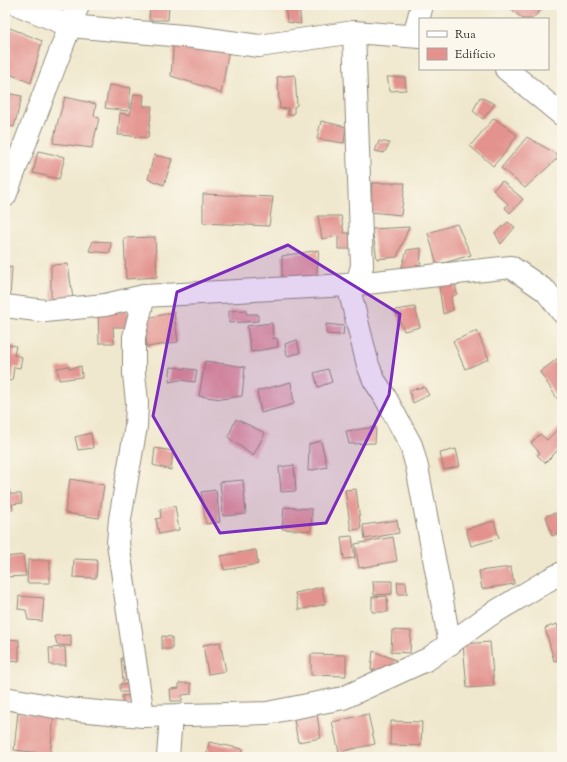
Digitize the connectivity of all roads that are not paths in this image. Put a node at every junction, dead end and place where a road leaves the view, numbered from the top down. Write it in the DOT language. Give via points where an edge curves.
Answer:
graph roads {
  1 [pos="19,5"];
  2 [pos="78,5"];
  3 [pos="422,5"];
  4 [pos="420,18"];
  5 [pos="419,24"];
  6 [pos="70,26"];
  7 [pos="354,32"];
  8 [pos="417,36"];
  9 [pos="507,70"];
  10 [pos="562,115"];
  11 [pos="5,196"];
  12 [pos="348,285"];
  13 [pos="144,296"];
  14 [pos="5,306"];
  15 [pos="562,312"];
  16 [pos="562,573"];
  17 [pos="450,644"];
  18 [pos="5,698"];
  19 [pos="143,716"];
  20 [pos="172,716"];
  21 [pos="168,757"];
  1 -- 6 [label="street"];
  2 -- 6 [label="street"];
  3 -- 4 [label="street"];
  5 -- 8 [label="street"];
  6 -- 7 [label="street" via="259,46"];
  6 -- 11 [label="street"];
  7 -- 8 [label="street"];
  7 -- 12 [label="street" via="362,266 358,280"];
  9 -- 10 [label="street"];
  12 -- 13 [label="street"];
  12 -- 15 [label="street" via="511,267 546,291"];
  12 -- 17 [label="street" via="368,365 411,445"];
  13 -- 14 [label="street" via="106,305 45,311"];
  13 -- 19 [label="street" via="134,337 136,426 118,543"];
  16 -- 17 [label="street" via="490,615"];
  17 -- 20 [label="street" via="428,659 343,698 267,713"];
  18 -- 19 [label="street" via="66,709"];
  19 -- 20 [label="street"];
  20 -- 21 [label="street"];
}
